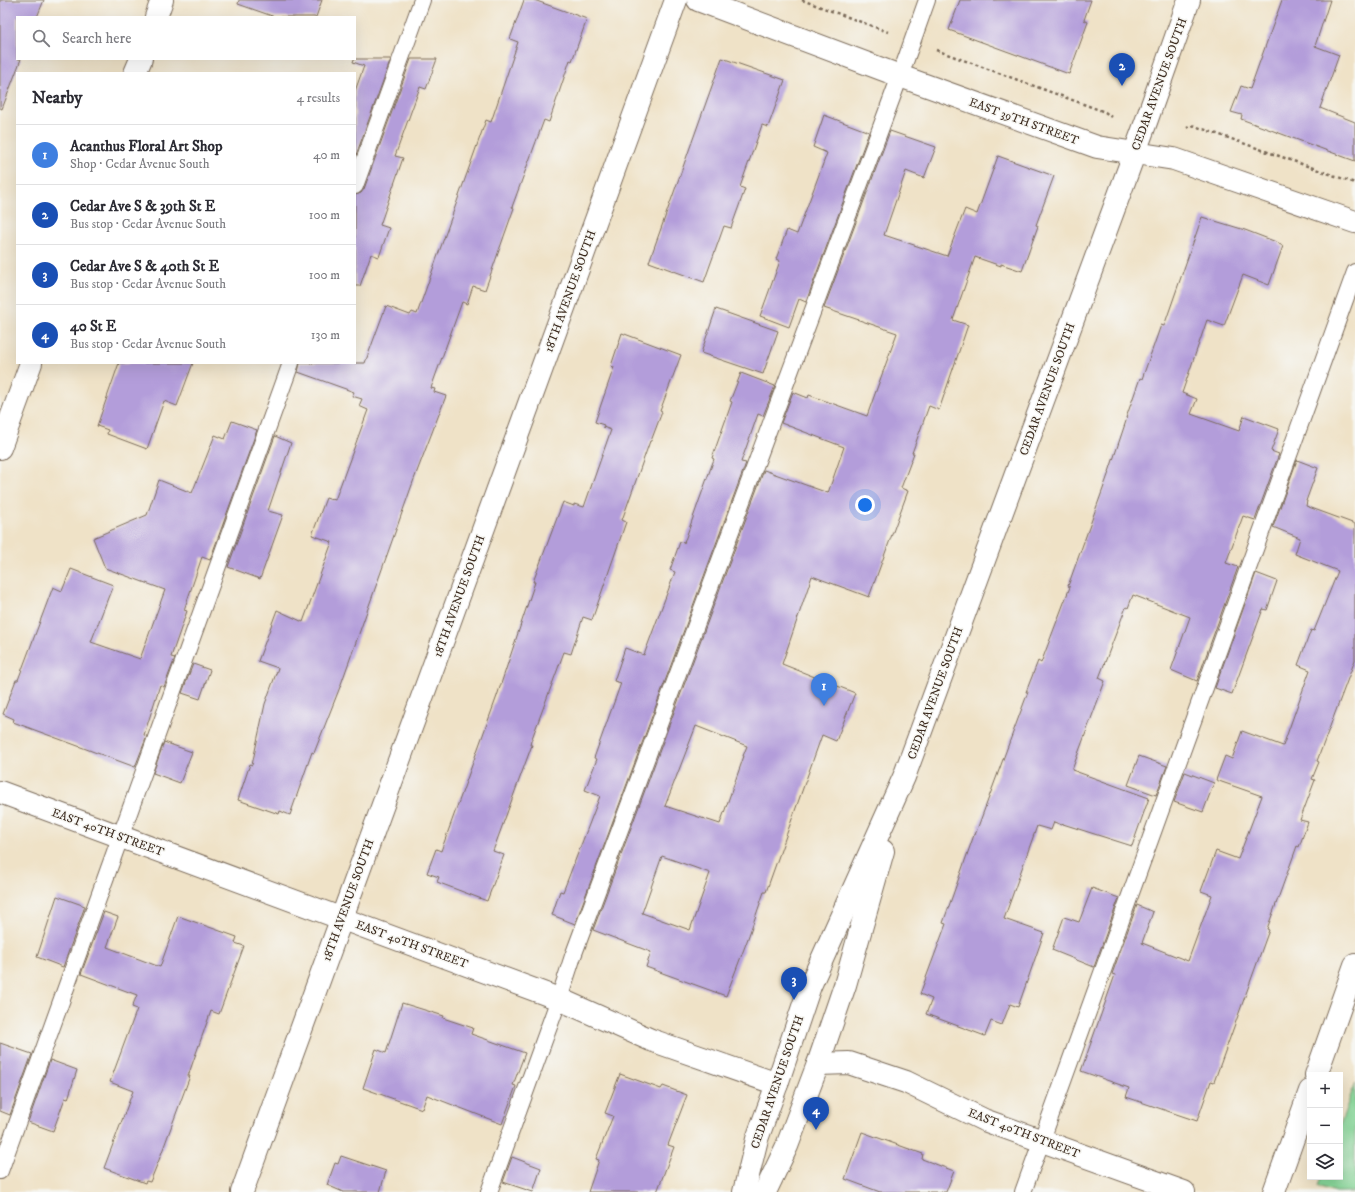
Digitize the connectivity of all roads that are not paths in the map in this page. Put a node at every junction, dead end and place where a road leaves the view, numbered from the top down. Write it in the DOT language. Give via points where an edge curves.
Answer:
graph roads {
  1 [pos="162,0"];
  2 [pos="422,0"];
  3 [pos="676,0"];
  4 [pos="698,0"];
  5 [pos="927,0"];
  6 [pos="1189,0"];
  7 [pos="156,16"];
  8 [pos="140,60"];
  9 [pos="135,72"];
  10 [pos="900,76"];
  11 [pos="1134,153"];
  12 [pos="356,183"];
  13 [pos="1355,222"];
  14 [pos="1355,272"];
  15 [pos="31,364"];
  16 [pos="291,364"];
  17 [pos="0,448"];
  18 [pos="904,777"];
  19 [pos="0,792"];
  20 [pos="120,837"];
  21 [pos="341,918"];
  22 [pos="1355,966"];
  23 [pos="559,999"];
  24 [pos="818,1064"];
  25 [pos="1317,1072"];
  26 [pos="777,1084"];
  27 [pos="1307,1099"];
  28 [pos="1042,1140"];
  29 [pos="0,1170"];
  30 [pos="242,1192"];
  31 [pos="489,1192"];
  32 [pos="744,1192"];
  33 [pos="765,1192"];
  34 [pos="1023,1192"];
  35 [pos="1184,1192"];
  36 [pos="1274,1192"];
  1 -- 7 [label="street"];
  2 -- 12 [label="lane"];
  3 -- 21 [label="street, 18TH AVENUE SOUTH"];
  4 -- 10 [label="street, EAST 39TH STREET"];
  5 -- 10 [label="lane"];
  6 -- 11 [label="street, CEDAR AVENUE SOUTH"];
  8 -- 9 [label="street"];
  10 -- 11 [label="street, EAST 39TH STREET" via="1098,147"];
  10 -- 23 [label="lane"];
  11 -- 13 [label="street, EAST 39TH STREET" via="1174,159"];
  11 -- 18 [label="street, CEDAR AVENUE SOUTH"];
  14 -- 28 [label="lane"];
  15 -- 17 [label="street"];
  16 -- 20 [label="lane"];
  18 -- 24 [label="street, CEDAR AVENUE SOUTH" via="845,985"];
  18 -- 26 [label="street, CEDAR AVENUE SOUTH" via="810,986"];
  19 -- 20 [label="street, EAST 40TH STREET"];
  20 -- 21 [label="street, EAST 40TH STREET"];
  20 -- 29 [label="lane"];
  21 -- 23 [label="street, EAST 40TH STREET"];
  21 -- 30 [label="street, 18TH AVENUE SOUTH"];
  22 -- 25 [label="street"];
  23 -- 26 [label="street, EAST 40TH STREET" via="651,1040"];
  23 -- 31 [label="lane"];
  24 -- 28 [label="street, EAST 40TH STREET" via="848,1063 906,1082 984,1120"];
  24 -- 33 [label="street, CEDAR AVENUE SOUTH" via="787,1146"];
  26 -- 32 [label="street, CEDAR AVENUE SOUTH" via="757,1139"];
  27 -- 36 [label="street"];
  28 -- 34 [label="lane"];
  28 -- 35 [label="street, EAST 40TH STREET"];
}
